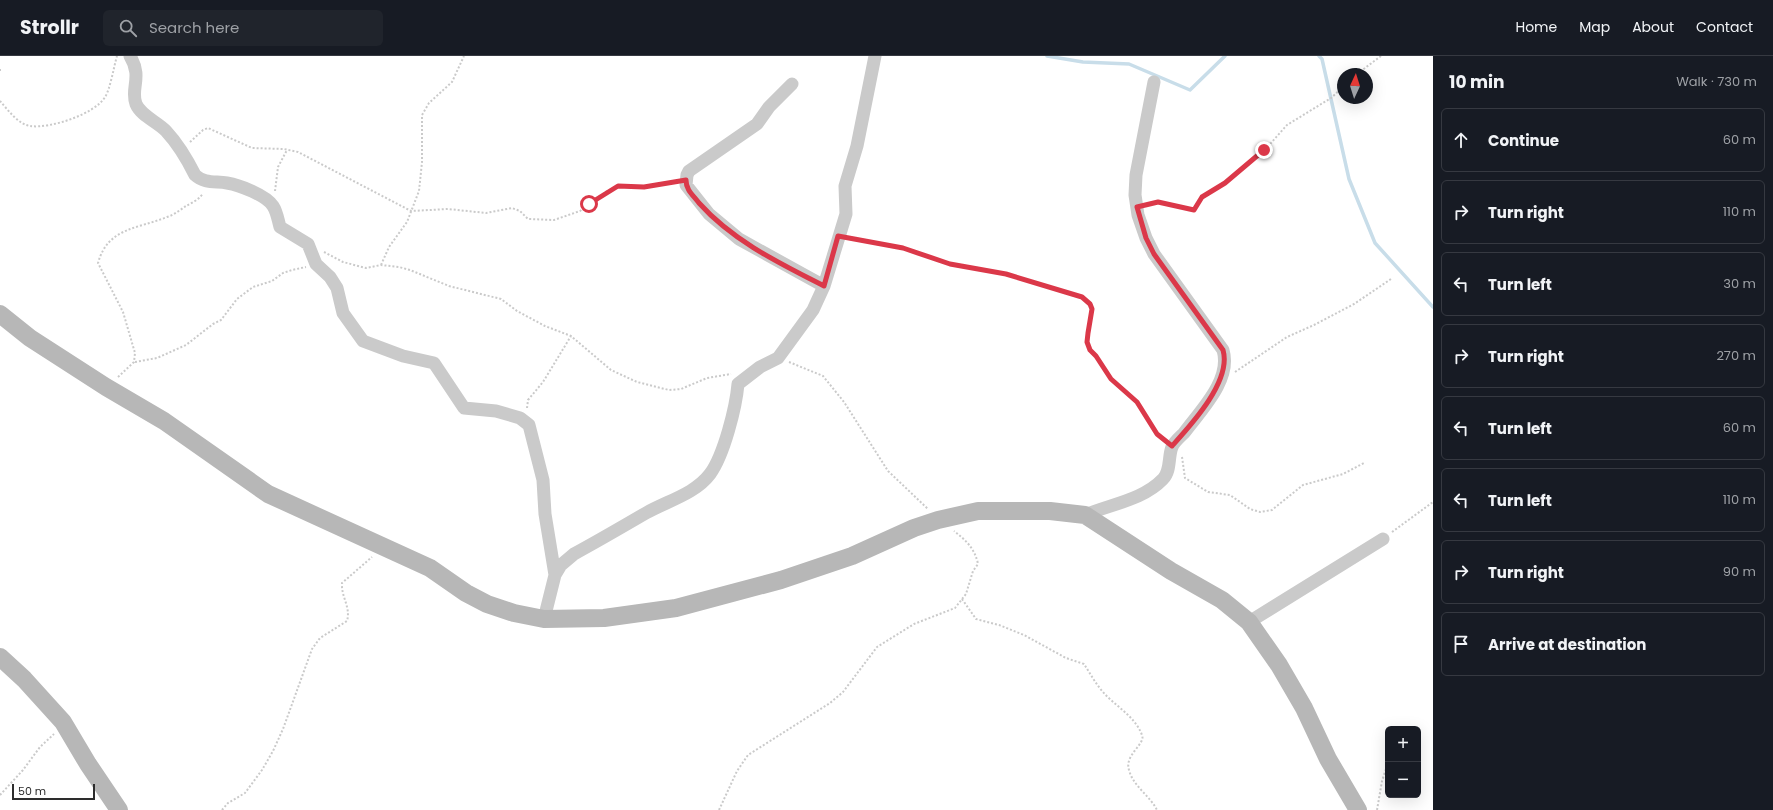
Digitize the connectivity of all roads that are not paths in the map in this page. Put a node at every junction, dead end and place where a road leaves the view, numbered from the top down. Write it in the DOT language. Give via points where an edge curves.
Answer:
graph roads {
  1 [pos="130,56"];
  2 [pos="875,56"];
  3 [pos="1154,82"];
  4 [pos="792,84"];
  5 [pos="824,286"];
  6 [pos="0,314"];
  7 [pos="1086,515"];
  8 [pos="1383,539"];
  9 [pos="555,575"];
  10 [pos="544,619"];
  11 [pos="1249,622"];
  12 [pos="0,657"];
  13 [pos="119,810"];
  14 [pos="1358,810"];
  1 -- 9 [label="street" via="137,74 136,105 166,130 182,150 195,175 205,182 228,183 244,188 266,199 273,206 280,227 308,244 316,264 337,288 343,313 363,341 403,356 434,363 464,408 496,411 520,418 529,425 543,480 545,514"];
  2 -- 5 [label="street" via="857,146 845,186 846,214"];
  3 -- 7 [label="street" via="1136,175 1137,207 1146,238 1154,254 1223,350 1225,358 1220,383 1176,442 1164,478 1142,495"];
  4 -- 5 [label="street" via="769,106 757,124 689,171 687,189 709,214 739,239"];
  5 -- 9 [label="street" via="813,310 778,358 738,384 735,407 717,463 710,475 697,487 646,512 574,554 561,565"];
  6 -- 10 [label="street" via="30,338 164,421 268,494 430,568 487,604"];
  7 -- 10 [label="street" via="1050,511 978,512 914,528 852,556 782,580 676,608 582,620"];
  7 -- 11 [label="street" via="1171,571 1222,600"];
  8 -- 11 [label="street"];
  9 -- 10 [label="street"];
  11 -- 14 [label="street" via="1279,665 1304,708 1328,759"];
  12 -- 13 [label="street" via="63,722"];
}
